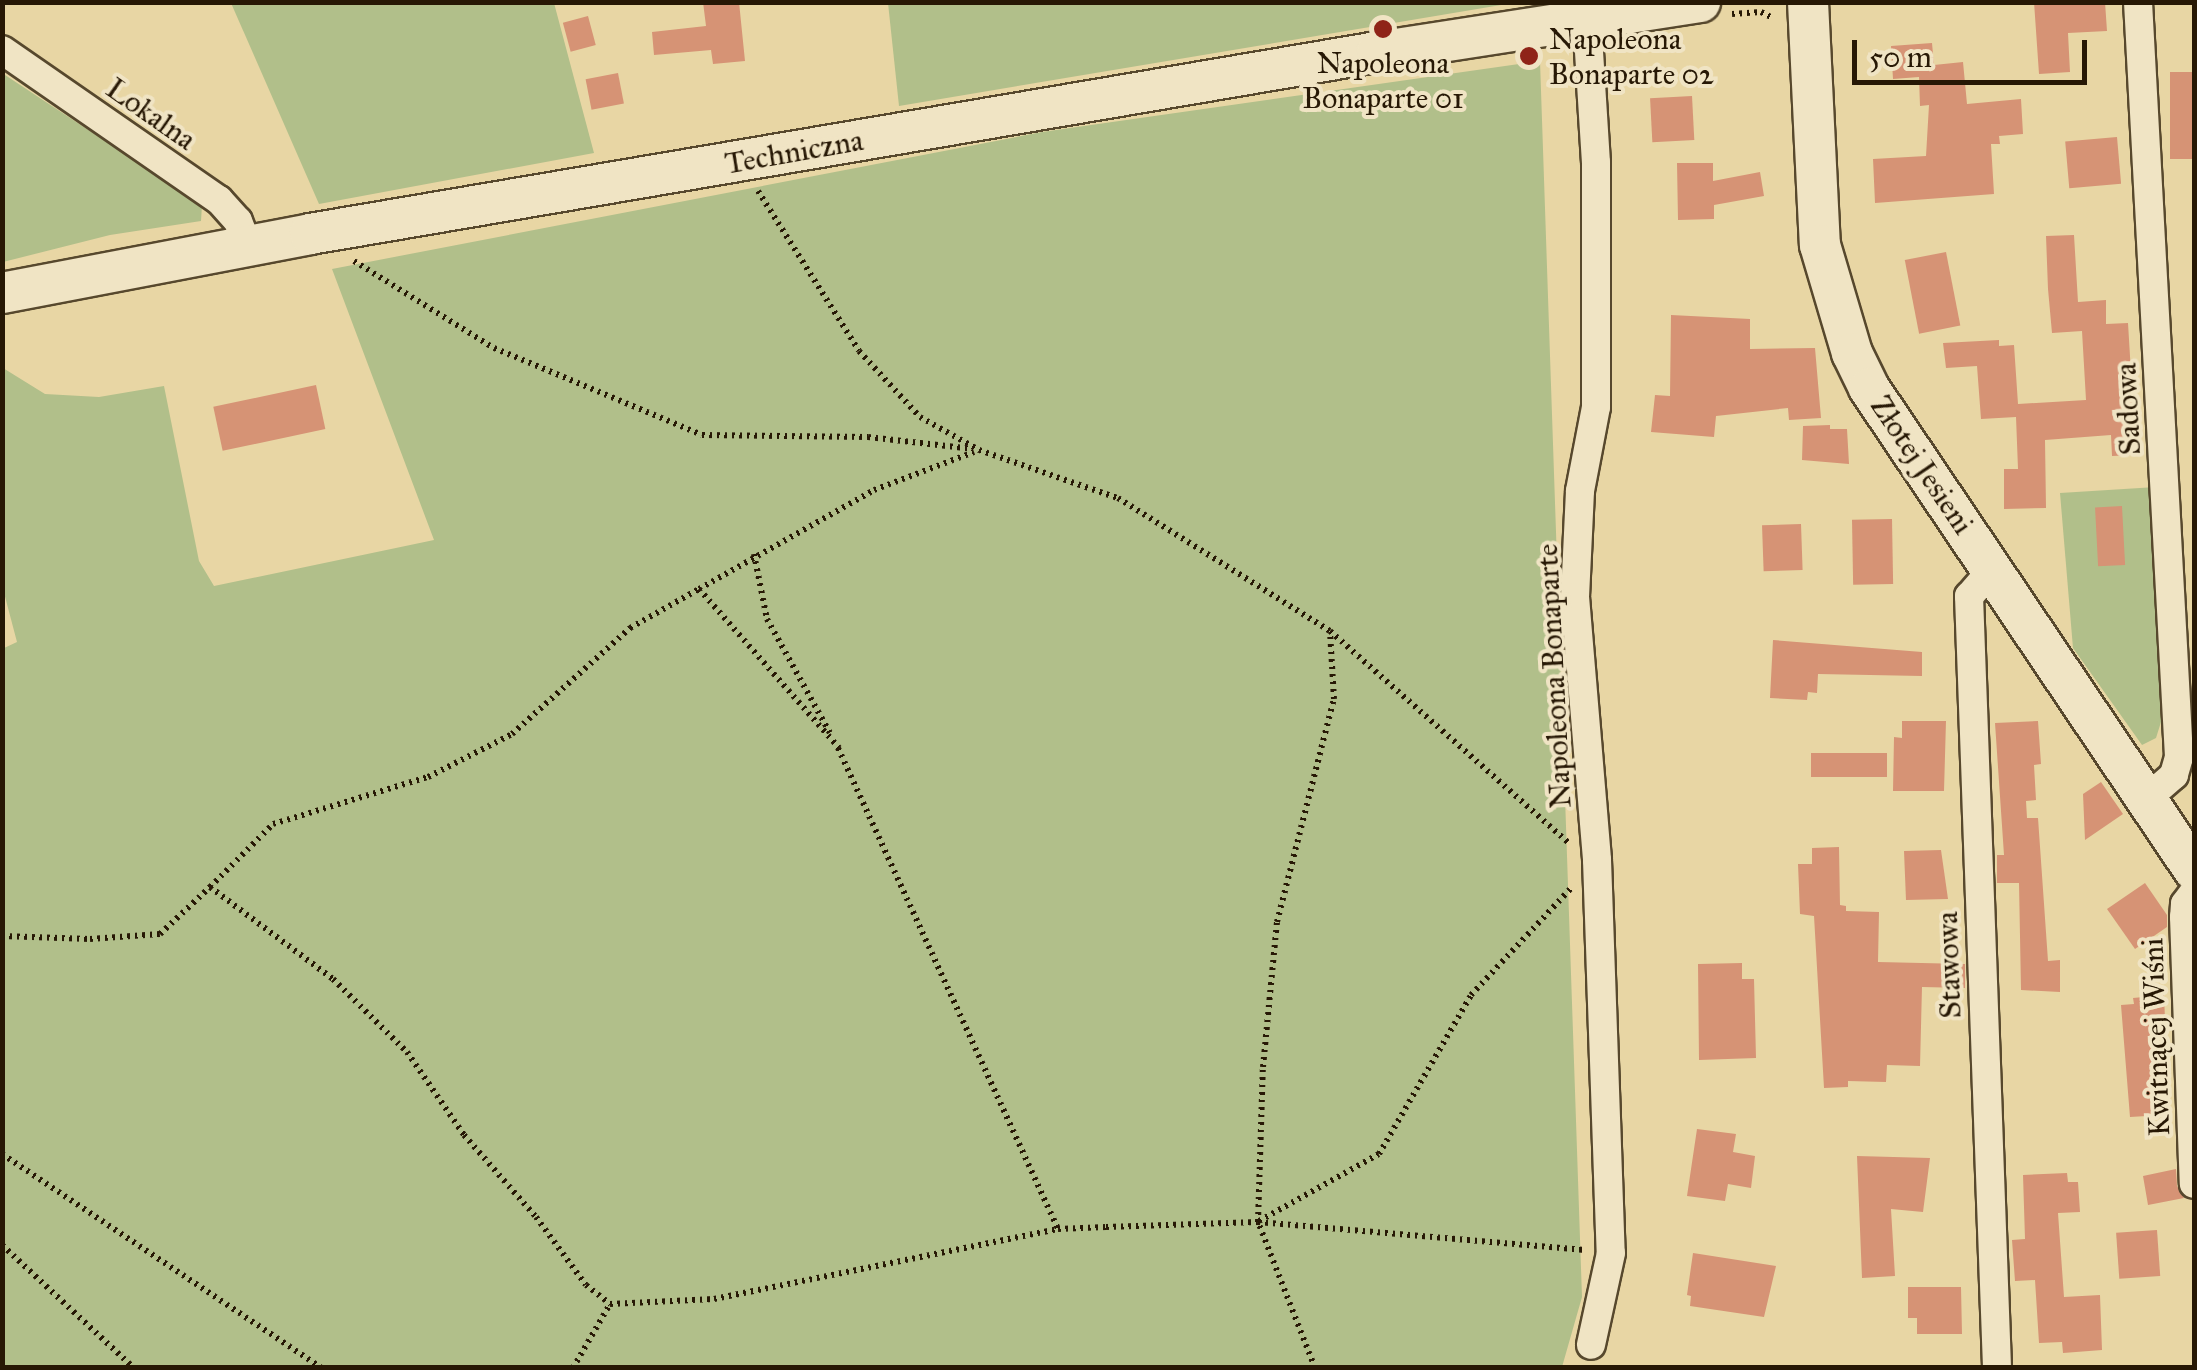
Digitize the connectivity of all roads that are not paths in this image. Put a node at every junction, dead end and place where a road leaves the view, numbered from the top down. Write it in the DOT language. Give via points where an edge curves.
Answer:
graph roads {
  1 [pos="1700,2"];
  2 [pos="1808,2"];
  3 [pos="2138,2"];
  4 [pos="1586,10"];
  5 [pos="2,50"];
  6 [pos="246,245"];
  7 [pos="2,293"];
  8 [pos="1992,570"];
  9 [pos="2146,799"];
  10 [pos="2194,870"];
  11 [pos="2194,892"];
  12 [pos="2194,1184"];
  13 [pos="1591,1345"];
  14 [pos="1997,1368"];
  1 -- 4 [label="street, Techniczna"];
  2 -- 8 [label="street, Złotej Jesieni" via="1820,245 1840,326 1870,388"];
  3 -- 9 [label="street, Sadowa" via="2179,757 2174,775"];
  4 -- 6 [label="street, Techniczna"];
  4 -- 13 [label="street, Napoleona Bonaparte" via="1596,163 1596,407 1580,491 1576,597 1597,860 1612,1253"];
  5 -- 6 [label="street, Lokalna" via="219,200 238,221"];
  6 -- 7 [label="street, Techniczna"];
  8 -- 9 [label="street, Złotej Jesieni"];
  8 -- 14 [label="street, Stawowa" via="1969,596"];
  9 -- 10 [label="street, Złotej Jesieni"];
  11 -- 12 [label="street, Kwitnącej Wiśni" via="2184,904"];
}
